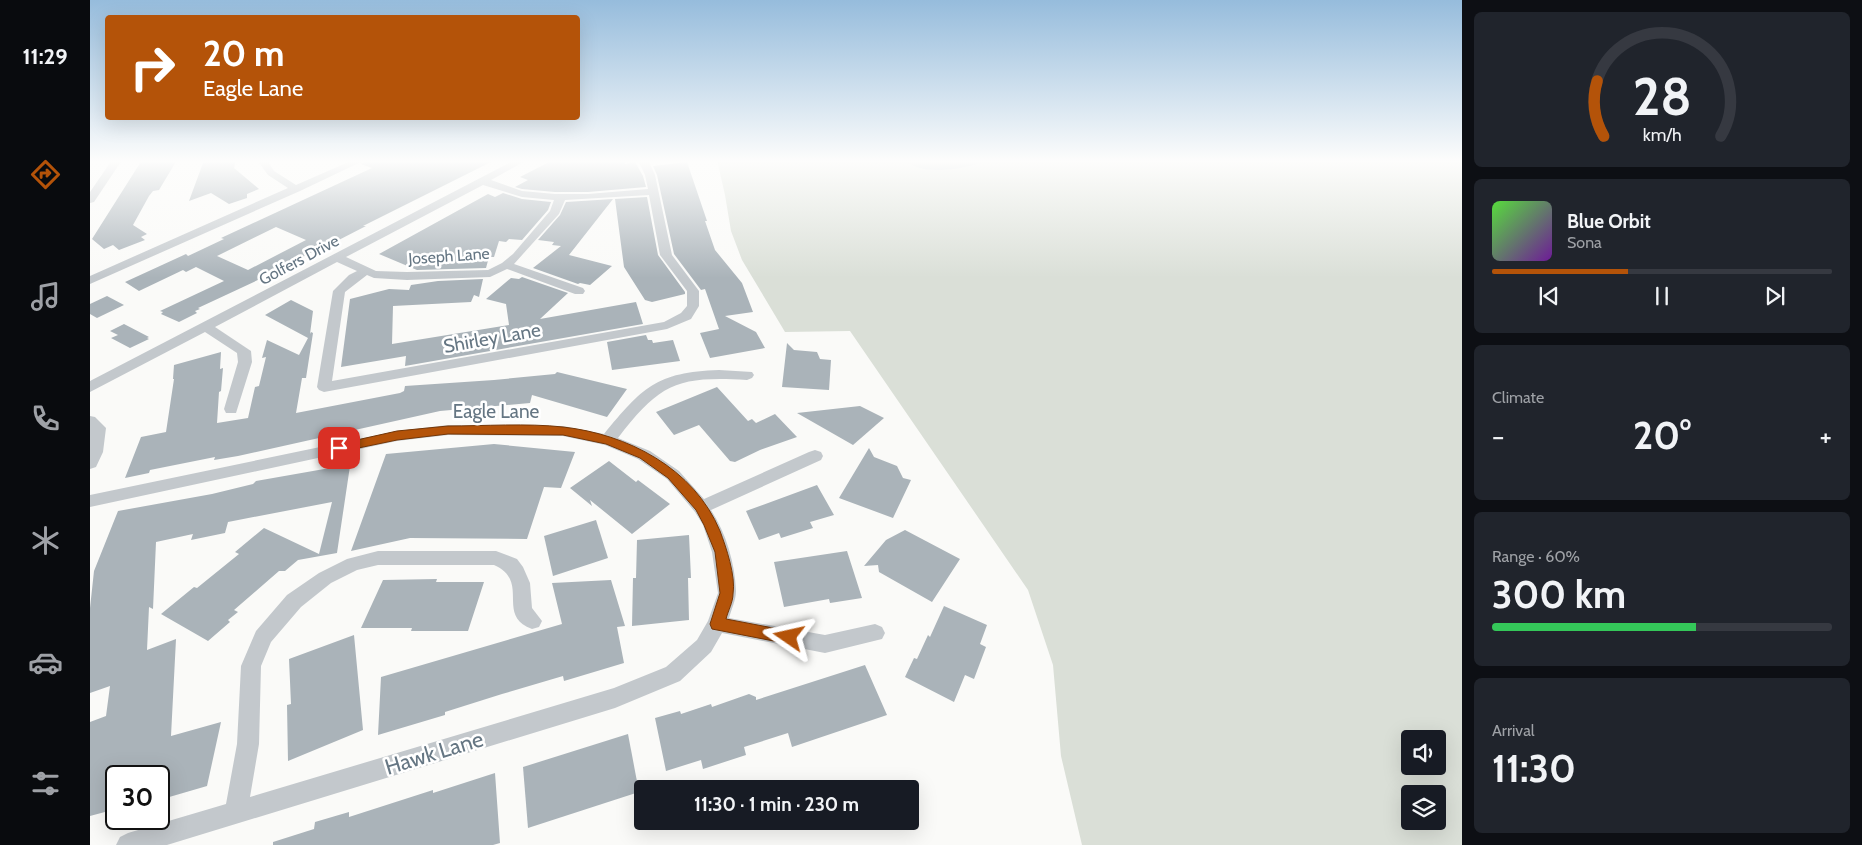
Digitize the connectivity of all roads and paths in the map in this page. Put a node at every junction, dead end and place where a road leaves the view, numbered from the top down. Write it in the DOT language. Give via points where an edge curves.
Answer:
graph roads {
  1 [pos="272,199"];
  2 [pos="447,199"];
  3 [pos="560,199"];
  4 [pos="655,199"];
  5 [pos="337,258"];
  6 [pos="506,265"];
  7 [pos="365,271"];
  8 [pos="90,280"];
  9 [pos="579,291"];
  10 [pos="206,327"];
  11 [pos="747,375"];
  12 [pos="90,387"];
  13 [pos="230,408"];
  14 [pos="90,421"];
  15 [pos="608,440"];
  16 [pos="815,456"];
  17 [pos="90,463"];
  18 [pos="90,501"];
  19 [pos="701,507"];
  20 [pos="532,621"];
  21 [pos="717,624"];
  22 [pos="875,632"];
  23 [pos="236,812"];
  24 [pos="128,845"];
  1 -- 8 [label="street"];
  2 -- 5 [label="street, Golfers Drive"];
  3 -- 6 [label="street, Joseph Lane" via="555,212"];
  4 -- 7 [label="street, Shirley Lane" via="666,255 693,291 693,306 686,316 668,325 324,387 340,291"];
  5 -- 7 [label="street, Joseph Lane"];
  5 -- 10 [label="street, Golfers Drive"];
  6 -- 7 [label="street, Joseph Lane" via="490,273 407,276"];
  6 -- 9 [label="street"];
  10 -- 12 [label="street, Golfers Drive"];
  10 -- 13 [label="street" via="244,351 245,362"];
  11 -- 15 [label="street" via="712,373 669,381 642,399"];
  14 -- 17 [label="street" via="98,428"];
  15 -- 18 [label="street, Eagle Lane" via="563,431 448,430 405,434"];
  15 -- 19 [label="street, Eagle Lane" via="644,455 673,475"];
  16 -- 19 [label="street"];
  19 -- 21 [label="street, Eagle Lane" via="721,552 727,593"];
  20 -- 23 [label="street" via="522,611 523,598 513,566 496,558 378,558 354,564 325,578 294,601 263,637 252,666 248,744"];
  21 -- 22 [label="street" via="825,644"];
  21 -- 23 [label="street, Hawk Lane" via="704,646 672,674 615,698"];
  23 -- 24 [label="street, Hawk Lane"];
}
